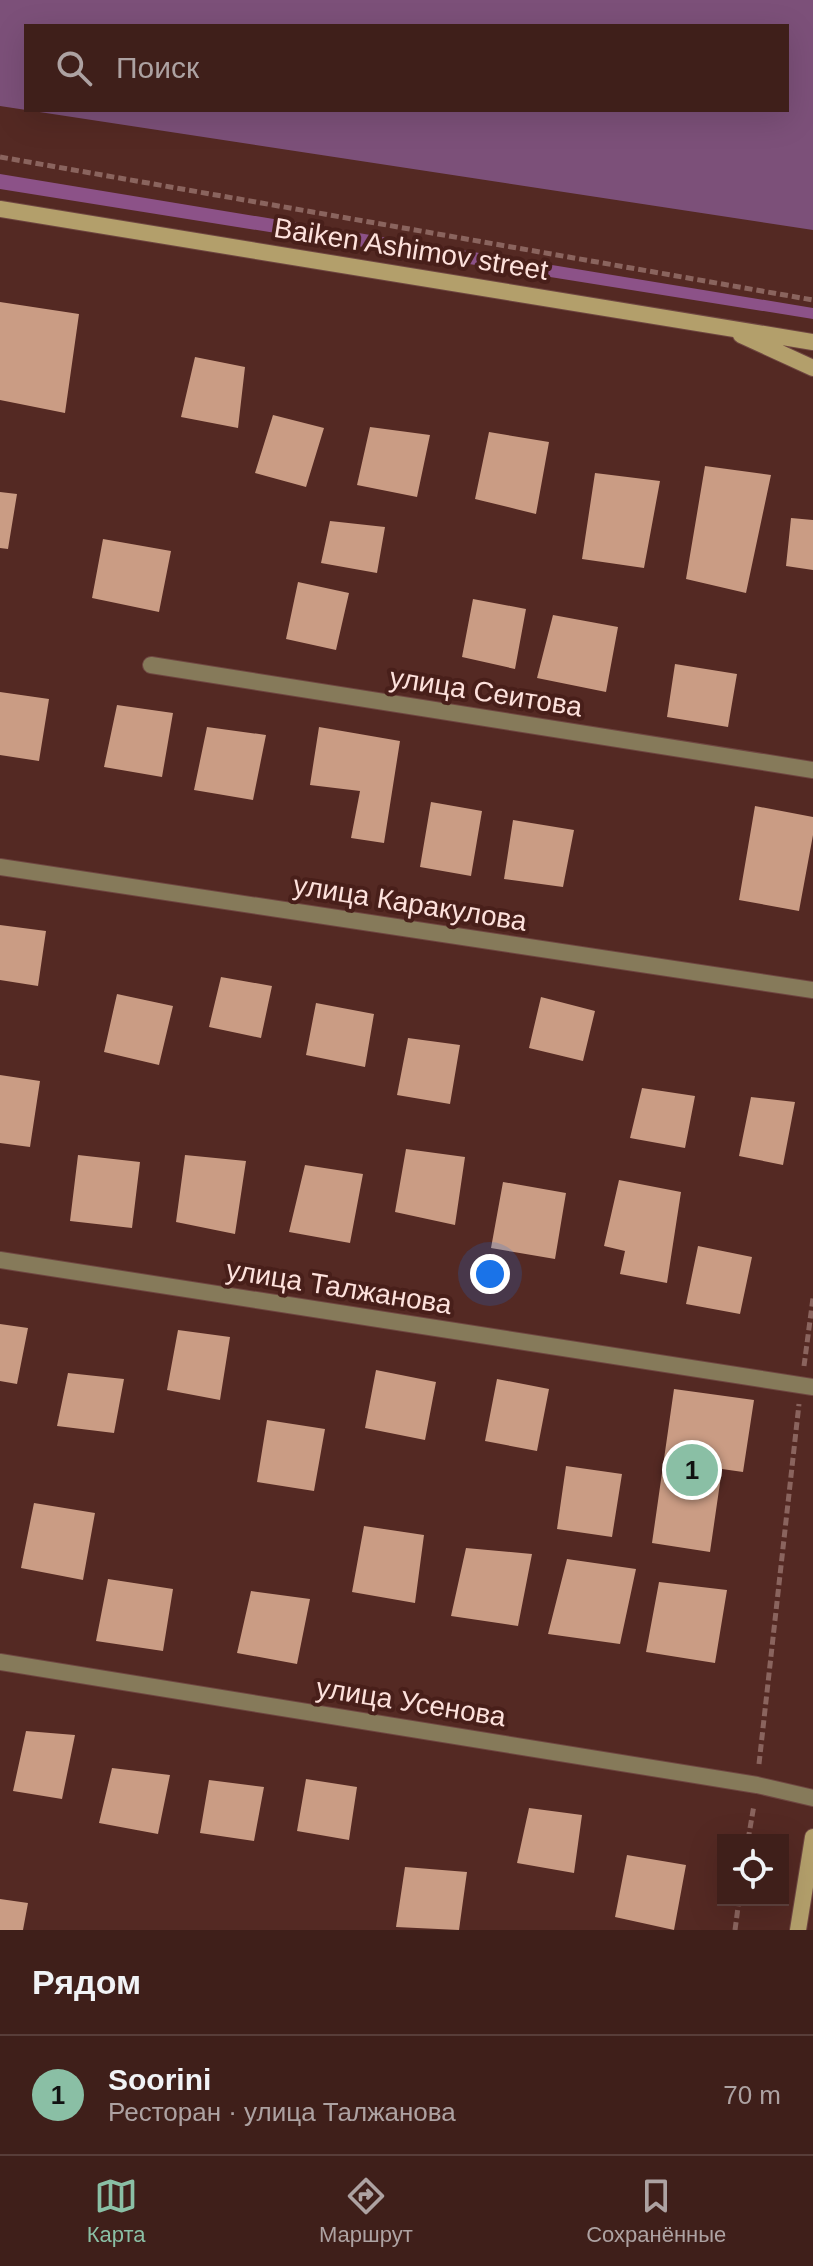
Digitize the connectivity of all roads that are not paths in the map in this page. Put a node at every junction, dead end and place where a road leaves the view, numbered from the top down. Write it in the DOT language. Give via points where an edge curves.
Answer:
graph roads {
  1 [pos="0,209"];
  2 [pos="718,325"];
  3 [pos="813,342"];
  4 [pos="813,368"];
  5 [pos="151,665"];
  6 [pos="813,770"];
  7 [pos="0,867"];
  8 [pos="813,990"];
  9 [pos="0,1260"];
  10 [pos="807,1386"];
  11 [pos="0,1662"];
  12 [pos="813,1798"];
  13 [pos="813,1837"];
  14 [pos="798,1930"];
  1 -- 2 [label="main road, Baiken Ashimov street"];
  2 -- 3 [label="main road, Baiken Ashimov street"];
  2 -- 4 [label="main road"];
  5 -- 6 [label="street, улица Сеитова"];
  7 -- 8 [label="street, улица Каракулова"];
  9 -- 10 [label="street, улица Талжанова"];
  11 -- 12 [label="street, улица Усенова"];
  13 -- 14 [label="main road"];
}
